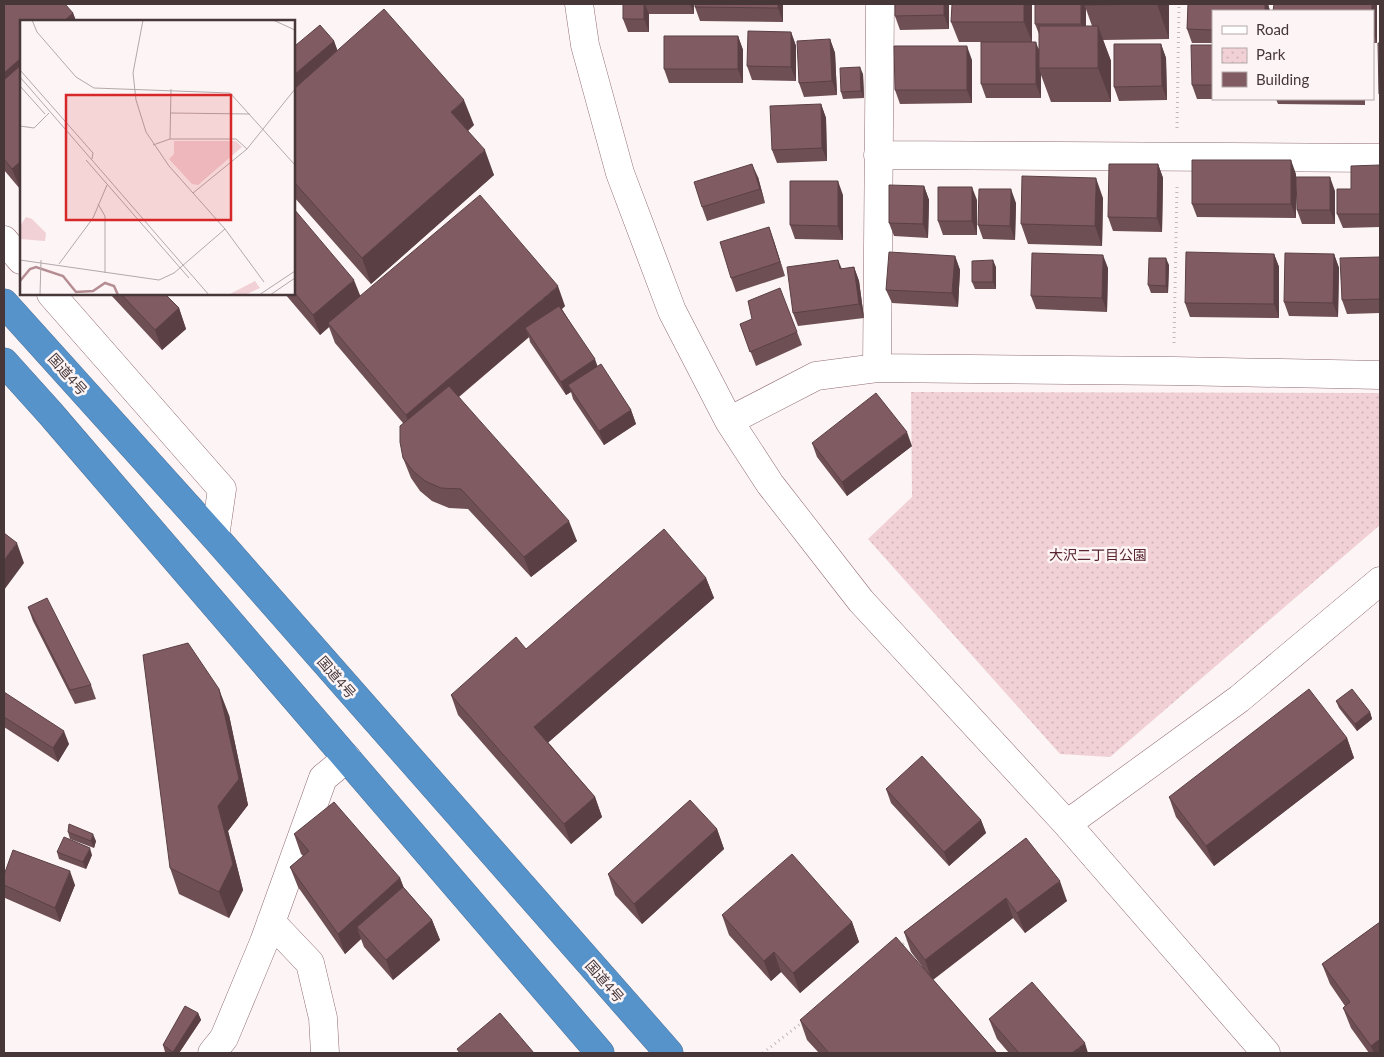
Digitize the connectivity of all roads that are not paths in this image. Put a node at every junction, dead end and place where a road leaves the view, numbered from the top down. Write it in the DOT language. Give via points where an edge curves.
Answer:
graph roads {
  1 [pos="579,4"];
  2 [pos="880,4"];
  3 [pos="878,155"];
  4 [pos="1380,158"];
  5 [pos="4,240"];
  6 [pos="20,259"];
  7 [pos="52,295"];
  8 [pos="4,303"];
  9 [pos="4,362"];
  10 [pos="876,368"];
  11 [pos="1380,375"];
  12 [pos="729,421"];
  13 [pos="215,537"];
  14 [pos="1380,580"];
  15 [pos="347,758"];
  16 [pos="1067,824"];
  17 [pos="271,922"];
  18 [pos="212,1053"];
  19 [pos="325,1053"];
  20 [pos="600,1053"];
  21 [pos="668,1053"];
  22 [pos="1266,1053"];
  1 -- 12 [label="street" via="586,45 620,173 672,311"];
  2 -- 3 [label="street"];
  3 -- 4 [label="street"];
  3 -- 10 [label="street"];
  5 -- 6 [label="street"];
  7 -- 13 [label="street" via="222,489"];
  8 -- 13 [label="highway, 国道4号"];
  9 -- 15 [label="highway"];
  10 -- 11 [label="street"];
  10 -- 12 [label="street" via="816,376"];
  12 -- 16 [label="street" via="770,484 861,601"];
  13 -- 21 [label="highway, 国道4号"];
  14 -- 16 [label="street" via="1239,699"];
  15 -- 17 [label="street" via="323,778"];
  15 -- 20 [label="highway"];
  16 -- 22 [label="street"];
  17 -- 18 [label="street" via="224,1038"];
  17 -- 19 [label="street" via="310,963 323,1018"];
}
